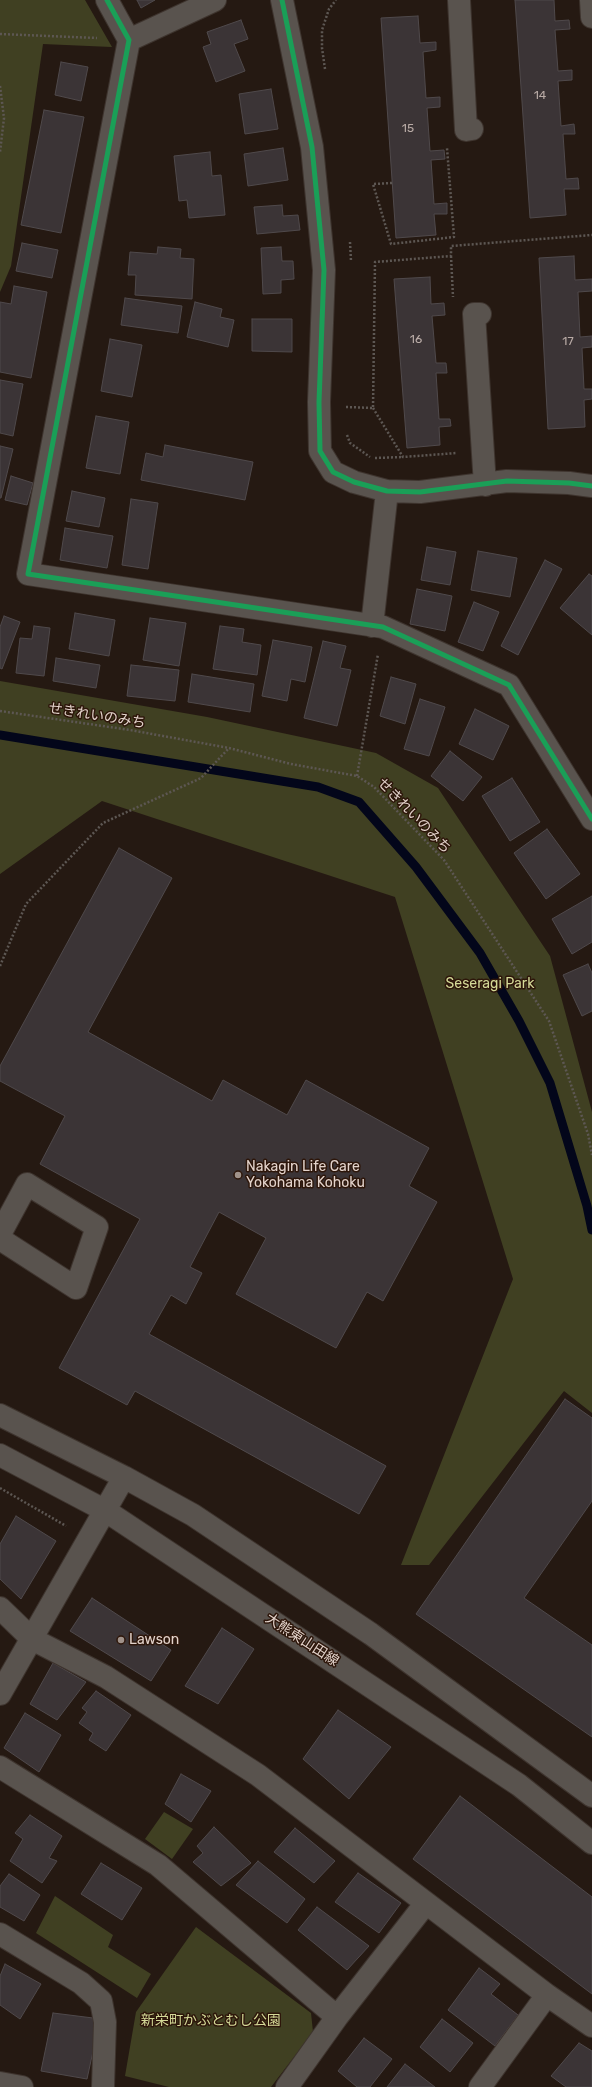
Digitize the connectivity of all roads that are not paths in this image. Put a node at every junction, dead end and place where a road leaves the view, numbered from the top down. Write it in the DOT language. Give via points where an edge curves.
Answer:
graph roads {
  1 [pos="107,0"];
  2 [pos="215,0"];
  3 [pos="282,0"];
  4 [pos="459,0"];
  5 [pos="591,0"];
  6 [pos="592,17"];
  7 [pos="129,40"];
  8 [pos="472,129"];
  9 [pos="480,314"];
  10 [pos="485,485"];
  11 [pos="592,486"];
  12 [pos="387,491"];
  13 [pos="377,627"];
  14 [pos="592,819"];
  15 [pos="0,1234"];
  16 [pos="0,1239"];
  17 [pos="0,1415"];
  18 [pos="0,1455"];
  19 [pos="124,1477"];
  20 [pos="106,1511"];
  21 [pos="0,1608"];
  22 [pos="32,1639"];
  23 [pos="0,1694"];
  24 [pos="0,1767"];
  25 [pos="592,1796"];
  26 [pos="592,1842"];
  27 [pos="426,1903"];
  28 [pos="0,1934"];
  29 [pos="547,1995"];
  30 [pos="337,2017"];
  31 [pos="592,2026"];
  32 [pos="0,2083"];
  33 [pos="22,2087"];
  34 [pos="103,2087"];
  35 [pos="287,2087"];
  36 [pos="480,2087"];
  1 -- 7 [label="street"];
  2 -- 7 [label="street"];
  3 -- 12 [label="street" via="312,148 324,270 318,402 320,451 332,472 354,482"];
  4 -- 8 [label="street" via="466,130"];
  5 -- 6 [label="street"];
  7 -- 13 [label="street" via="28,574"];
  9 -- 10 [label="street" via="474,314"];
  10 -- 11 [label="street" via="507,481"];
  10 -- 12 [label="street" via="420,492"];
  12 -- 13 [label="street"];
  13 -- 14 [label="street" via="510,685"];
  15 -- 16 [label="street" via="27,1184 97,1227 76,1288"];
  17 -- 19 [label="street"];
  18 -- 20 [label="street, 大熊東山田線"];
  19 -- 20 [label="street"];
  19 -- 25 [label="street" via="193,1515 371,1634"];
  20 -- 22 [label="street"];
  20 -- 26 [label="street, 大熊東山田線" via="519,1784"];
  21 -- 22 [label="street"];
  22 -- 23 [label="street"];
  22 -- 27 [label="street" via="106,1677 258,1774"];
  24 -- 30 [label="street" via="158,1865"];
  27 -- 29 [label="street"];
  27 -- 30 [label="street"];
  28 -- 34 [label="street" via="81,1983 101,2001 105,2022"];
  29 -- 31 [label="street"];
  29 -- 36 [label="street"];
  30 -- 35 [label="street"];
  32 -- 33 [label="street"];
}
